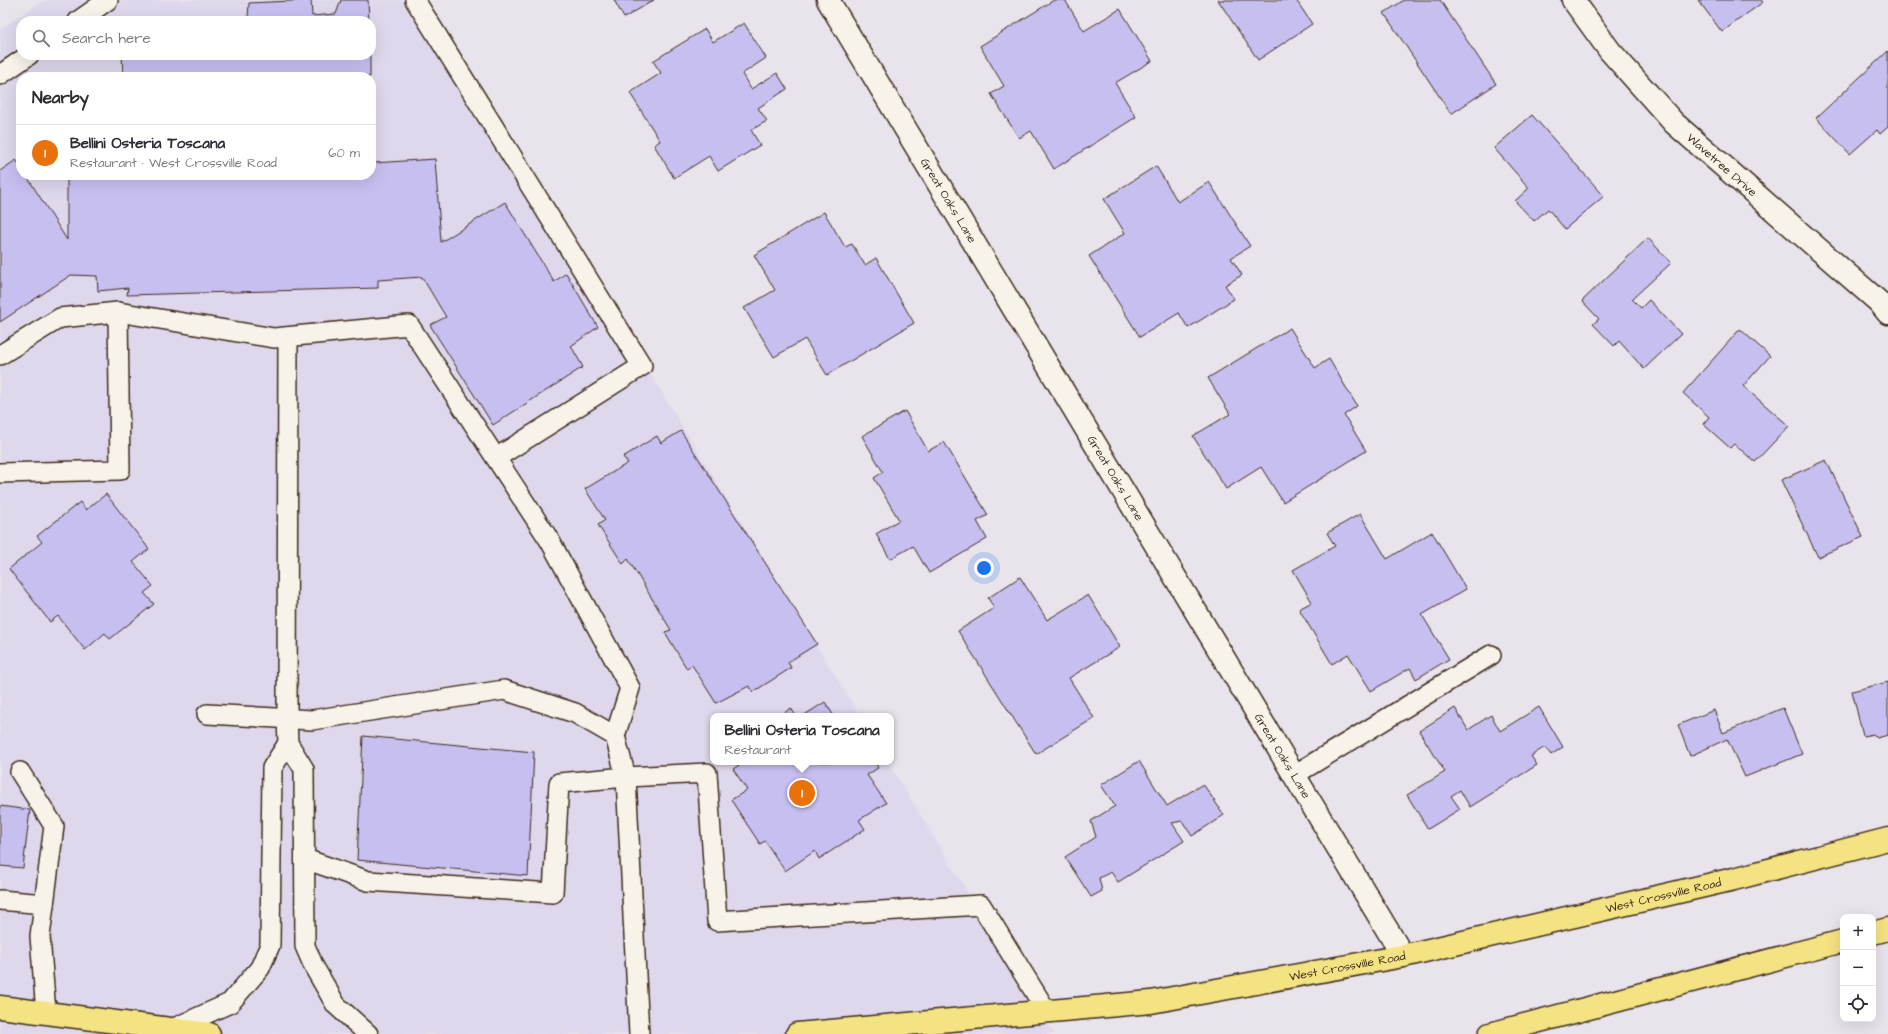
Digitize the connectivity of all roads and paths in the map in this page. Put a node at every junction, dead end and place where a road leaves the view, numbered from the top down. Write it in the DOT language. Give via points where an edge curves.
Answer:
graph roads {
  1 [pos="108,0"];
  2 [pos="415,0"];
  3 [pos="828,0"];
  4 [pos="1573,0"];
  5 [pos="85,16"];
  6 [pos="22,60"];
  7 [pos="0,75"];
  8 [pos="1885,302"];
  9 [pos="118,312"];
  10 [pos="288,337"];
  11 [pos="0,355"];
  12 [pos="496,458"];
  13 [pos="0,473"];
  14 [pos="1491,655"];
  15 [pos="207,714"];
  16 [pos="287,718"];
  17 [pos="615,736"];
  18 [pos="288,743"];
  19 [pos="20,772"];
  20 [pos="1294,775"];
  21 [pos="626,777"];
  22 [pos="1888,839"];
  23 [pos="305,860"];
  24 [pos="0,900"];
  25 [pos="44,904"];
  26 [pos="1888,929"];
  27 [pos="1876,932"];
  28 [pos="1840,942"];
  29 [pos="1402,956"];
  30 [pos="0,1007"];
  31 [pos="1047,1012"];
  32 [pos="46,1013"];
  33 [pos="172,1029"];
  34 [pos="209,1034"];
  35 [pos="368,1034"];
  36 [pos="639,1034"];
  37 [pos="797,1034"];
  38 [pos="1490,1034"];
  1 -- 5 [label="lane"];
  2 -- 12 [label="lane" via="642,366"];
  3 -- 20 [label="street, Great Oaks Lane"];
  4 -- 8 [label="street, Wavetree Drive" via="1610,50 1674,122"];
  6 -- 7 [label="lane"];
  9 -- 10 [label="lane" via="274,338"];
  9 -- 11 [label="lane" via="60,318"];
  9 -- 13 [label="lane" via="120,470"];
  10 -- 12 [label="lane" via="409,325"];
  10 -- 16 [label="lane"];
  12 -- 17 [label="lane" via="550,541 630,688"];
  14 -- 20 [label="lane"];
  15 -- 16 [label="lane"];
  16 -- 17 [label="lane" via="312,720 504,690 575,713"];
  16 -- 18 [label="lane"];
  17 -- 21 [label="lane"];
  18 -- 23 [label="lane" via="304,769"];
  18 -- 33 [label="lane" via="272,768 270,945 260,968 230,1003"];
  19 -- 25 [label="lane" via="54,826"];
  20 -- 29 [label="street, Great Oaks Lane"];
  21 -- 23 [label="lane" via="558,783 553,893 368,881"];
  21 -- 31 [label="lane" via="707,773 717,921 981,905"];
  21 -- 36 [label="lane"];
  22 -- 29 [label="main road, West Crossville Road" via="1734,879"];
  23 -- 35 [label="lane" via="305,946 336,1005"];
  24 -- 25 [label="lane"];
  25 -- 32 [label="lane" via="40,936"];
  26 -- 27 [label="main road"];
  28 -- 38 [label="main road"];
  29 -- 31 [label="main road, West Crossville Road" via="1151,1002"];
  30 -- 32 [label="main road"];
  31 -- 37 [label="main road, West Crossville Road"];
  32 -- 33 [label="main road"];
  33 -- 34 [label="main road"];
}
